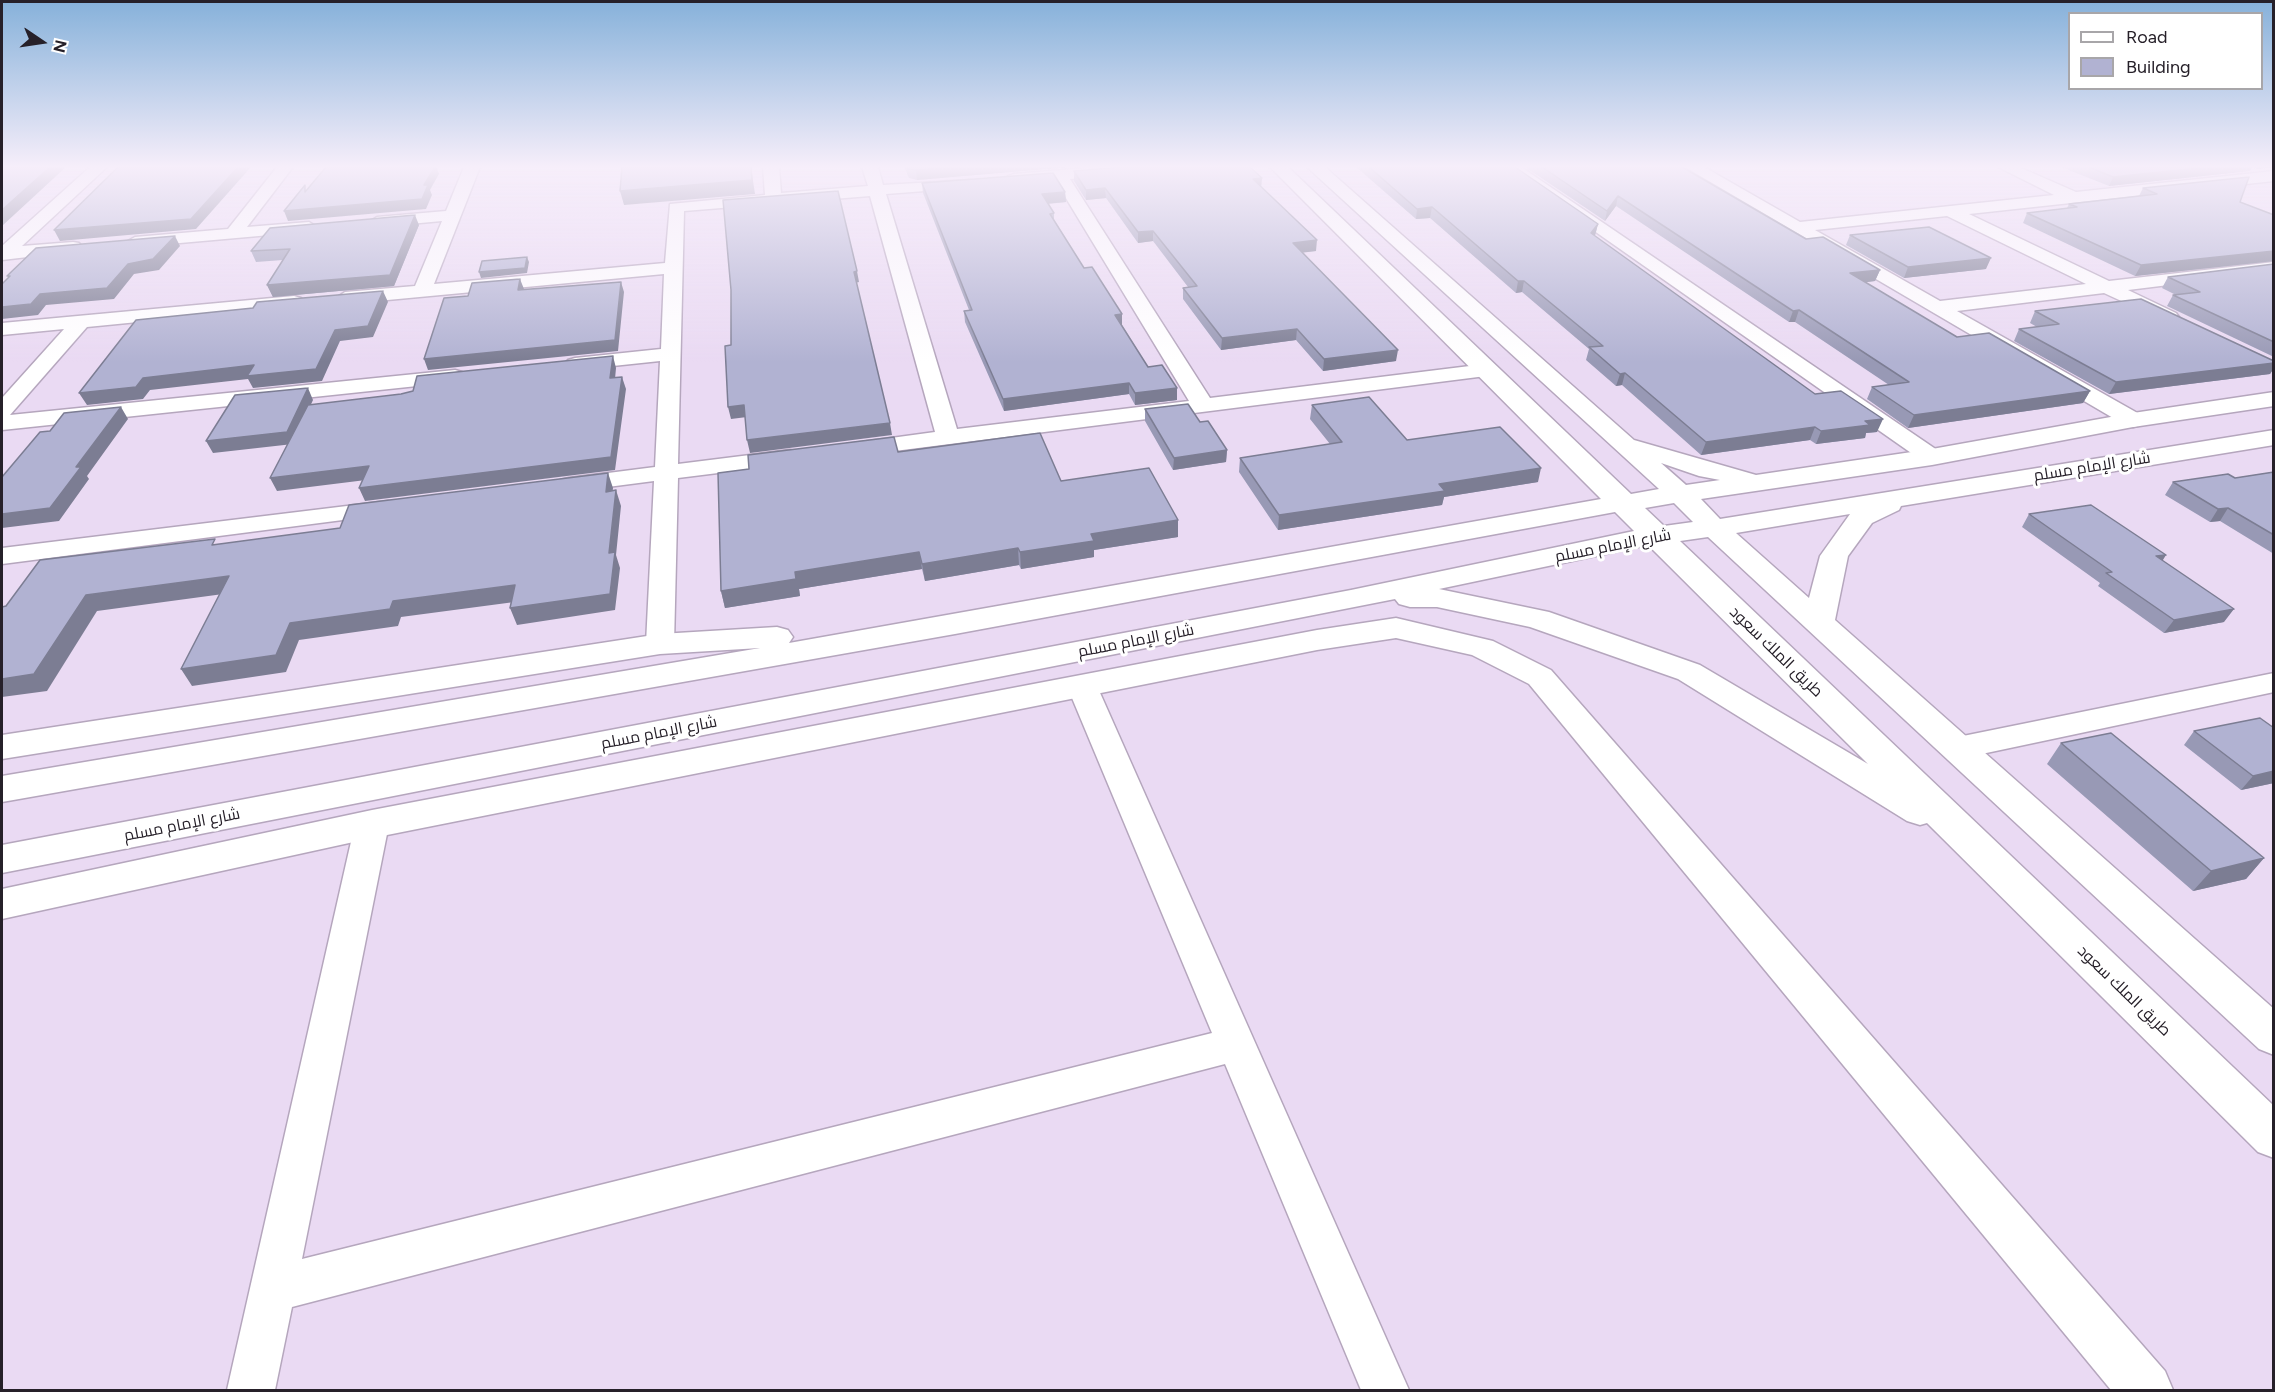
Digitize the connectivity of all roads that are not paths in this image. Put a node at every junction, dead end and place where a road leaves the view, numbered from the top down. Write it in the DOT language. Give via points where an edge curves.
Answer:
graph roads {
  1 [pos="27,232"];
  2 [pos="256,232"];
  3 [pos="445,232"];
  4 [pos="675,232"];
  5 [pos="890,232"];
  6 [pos="1095,232"];
  7 [pos="1345,232"];
  8 [pos="1388,232"];
  9 [pos="1605,232"];
  10 [pos="1808,232"];
  11 [pos="1993,232"];
  12 [pos="233,234"];
  13 [pos="118,243"];
  14 [pos="95,245"];
  15 [pos="2,254"];
  16 [pos="2274,267"];
  17 [pos="674,268"];
  18 [pos="2106,287"];
  19 [pos="422,291"];
  20 [pos="1938,307"];
  21 [pos="81,322"];
  22 [pos="2190,327"];
  23 [pos="2,329"];
  24 [pos="670,354"];
  25 [pos="553,366"];
  26 [pos="1486,370"];
  27 [pos="471,374"];
  28 [pos="2274,399"];
  29 [pos="5,403"];
  30 [pos="1203,405"];
  31 [pos="2133,420"];
  32 [pos="2,423"];
  33 [pos="948,437"];
  34 [pos="2274,437"];
  35 [pos="1622,442"];
  36 [pos="831,452"];
  37 [pos="807,455"];
  38 [pos="1932,457"];
  39 [pos="666,473"];
  40 [pos="1761,482"];
  41 [pos="548,488"];
  42 [pos="1682,495"];
  43 [pos="1902,498"];
  44 [pos="1622,502"];
  45 [pos="405,505"];
  46 [pos="1714,528"];
  47 [pos="1657,535"];
  48 [pos="2,556"];
  49 [pos="1351,599"];
  50 [pos="1819,622"];
  51 [pos="955,626"];
  52 [pos="660,644"];
  53 [pos="2274,682"];
  54 [pos="1082,686"];
  55 [pos="2,747"];
  56 [pos="1958,748"];
  57 [pos="2,789"];
  58 [pos="372,824"];
  59 [pos="1976,847"];
  60 [pos="2,859"];
  61 [pos="2,904"];
  62 [pos="2274,1036"];
  63 [pos="1236,1044"];
  64 [pos="2274,1137"];
  65 [pos="273,1289"];
  66 [pos="251,1390"];
  67 [pos="1385,1390"];
  68 [pos="2146,1390"];
  1 -- 15 [label="street"];
  2 -- 12 [label="street"];
  3 -- 19 [label="street"];
  4 -- 17 [label="street"];
  5 -- 33 [label="street"];
  6 -- 30 [label="street"];
  7 -- 26 [label="main road, طريق الملك سعود"];
  8 -- 35 [label="main road"];
  9 -- 38 [label="street"];
  10 -- 20 [label="street"];
  11 -- 18 [label="street"];
  12 -- 13 [label="street"];
  14 -- 15 [label="street"];
  16 -- 18 [label="street"];
  17 -- 19 [label="street"];
  17 -- 24 [label="street"];
  18 -- 20 [label="street"];
  18 -- 22 [label="street"];
  19 -- 21 [label="street"];
  20 -- 31 [label="street"];
  21 -- 23 [label="street"];
  21 -- 29 [label="street"];
  24 -- 25 [label="street"];
  24 -- 39 [label="street"];
  26 -- 30 [label="street"];
  26 -- 44 [label="main road, طريق الملك سعود"];
  27 -- 32 [label="street"];
  28 -- 31 [label="main road"];
  30 -- 33 [label="street"];
  31 -- 38 [label="main road"];
  33 -- 36 [label="street"];
  34 -- 43 [label="main road, شارع الإمام مسلم"];
  35 -- 40 [label="main road" via="1708,470"];
  35 -- 42 [label="main road"];
  37 -- 39 [label="street"];
  38 -- 40 [label="main road"];
  39 -- 41 [label="street"];
  39 -- 52 [label="street"];
  40 -- 42 [label="main road"];
  42 -- 44 [label="main road"];
  42 -- 46 [label="main road"];
  43 -- 46 [label="main road, شارع الإمام مسلم"];
  43 -- 50 [label="main road" via="1862,517 1834,556"];
  44 -- 47 [label="main road, طريق الملك سعود"];
  44 -- 51 [label="main road"];
  45 -- 48 [label="street"];
  46 -- 47 [label="main road, شارع الإمام مسلم"];
  46 -- 50 [label="main road"];
  47 -- 49 [label="main road, شارع الإمام مسلم"];
  47 -- 59 [label="main road, طريق الملك سعود"];
  49 -- 59 [label="main road" via="1437,598 1538,619 1689,672"];
  49 -- 60 [label="main road, شارع الإمام مسلم"];
  50 -- 56 [label="main road"];
  51 -- 52 [label="main road"];
  51 -- 57 [label="main road"];
  52 -- 55 [label="main road"];
  53 -- 56 [label="street"];
  54 -- 58 [label="main road"];
  54 -- 63 [label="street"];
  54 -- 68 [label="main road" via="1396,628 1482,648 1540,677"];
  56 -- 62 [label="main road"];
  58 -- 61 [label="main road"];
  58 -- 65 [label="street"];
  59 -- 64 [label="main road, طريق الملك سعود"];
  63 -- 65 [label="street"];
  63 -- 67 [label="street"];
  65 -- 66 [label="street"];
}
